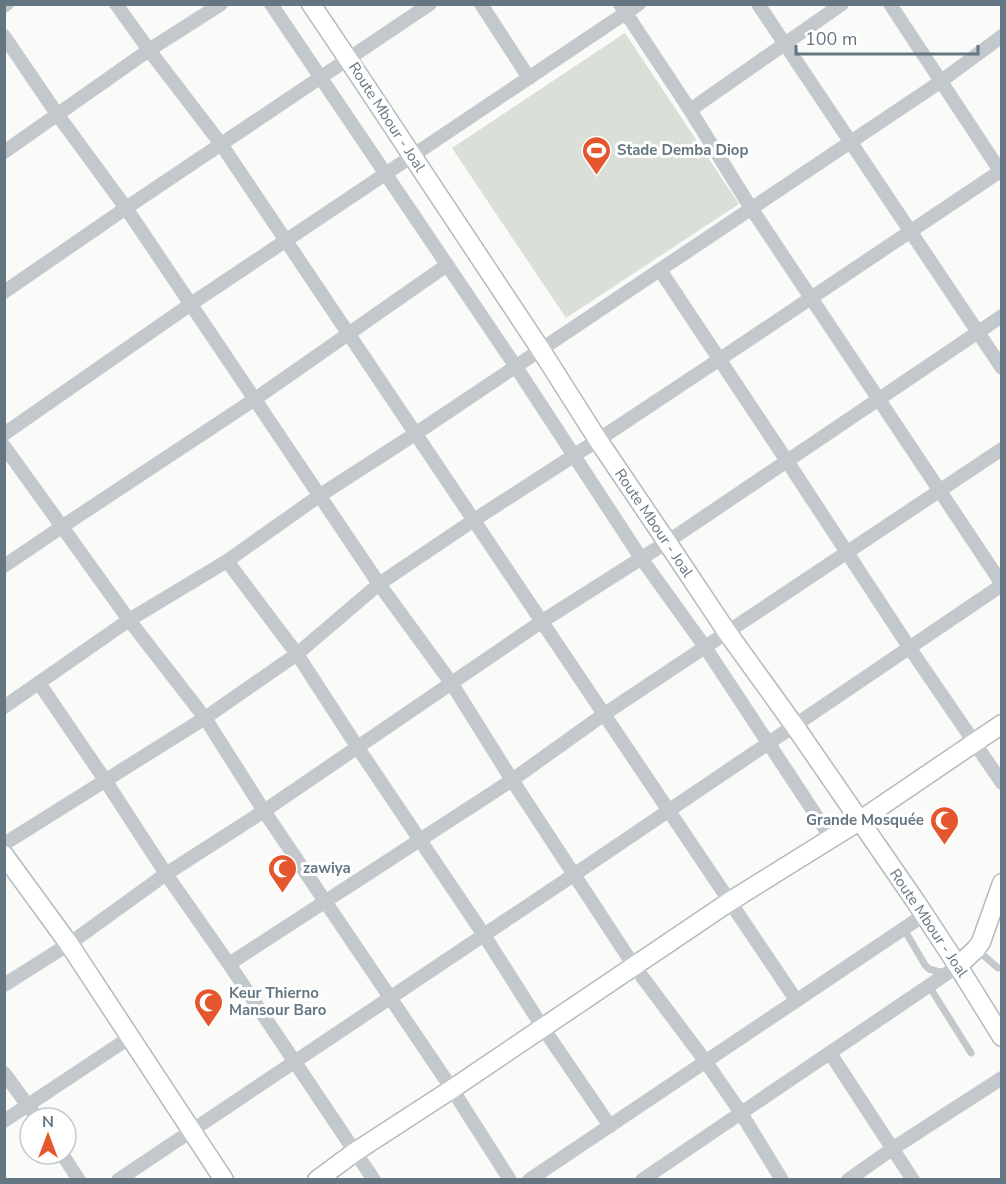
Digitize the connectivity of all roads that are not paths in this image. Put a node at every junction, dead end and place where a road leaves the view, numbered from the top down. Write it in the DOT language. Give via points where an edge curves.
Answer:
graph roads {
  1 [pos="116,4"];
  2 [pos="220,4"];
  3 [pos="271,4"];
  4 [pos="311,4"];
  5 [pos="430,4"];
  6 [pos="481,4"];
  7 [pos="639,4"];
  8 [pos="758,4"];
  9 [pos="842,4"];
  10 [pos="890,4"];
  11 [pos="623,9"];
  12 [pos="4,36"];
  13 [pos="1002,36"];
  14 [pos="784,44"];
  15 [pos="149,50"];
  16 [pos="348,59"];
  17 [pos="320,78"];
  18 [pos="529,78"];
  19 [pos="940,82"];
  20 [pos="690,110"];
  21 [pos="57,114"];
  22 [pos="850,142"];
  23 [pos="222,144"];
  24 [pos="4,152"];
  25 [pos="412,156"];
  26 [pos="1001,172"];
  27 [pos="385,174"];
  28 [pos="126,208"];
  29 [pos="752,208"];
  30 [pos="910,231"];
  31 [pos="286,240"];
  32 [pos="447,265"];
  33 [pos="660,270"];
  34 [pos="4,292"];
  35 [pos="811,298"];
  36 [pos="191,304"];
  37 [pos="1002,316"];
  38 [pos="978,333"];
  39 [pos="350,334"];
  40 [pos="541,350"];
  41 [pos="720,359"];
  42 [pos="516,367"];
  43 [pos="1002,368"];
  44 [pos="255,399"];
  45 [pos="878,399"];
  46 [pos="4,434"];
  47 [pos="415,434"];
  48 [pos="598,440"];
  49 [pos="4,446"];
  50 [pos="1002,449"];
  51 [pos="573,456"];
  52 [pos="787,461"];
  53 [pos="939,491"];
  54 [pos="320,496"];
  55 [pos="474,520"];
  56 [pos="63,526"];
  57 [pos="668,542"];
  58 [pos="848,552"];
  59 [pos="641,558"];
  60 [pos="227,561"];
  61 [pos="4,566"];
  62 [pos="379,584"];
  63 [pos="1002,585"];
  64 [pos="129,620"];
  65 [pos="542,622"];
  66 [pos="727,632"];
  67 [pos="705,647"];
  68 [pos="909,647"];
  69 [pos="297,654"];
  70 [pos="39,683"];
  71 [pos="452,684"];
  72 [pos="4,706"];
  73 [pos="603,715"];
  74 [pos="205,718"];
  75 [pos="1002,724"];
  76 [pos="794,725"];
  77 [pos="768,743"];
  78 [pos="974,744"];
  79 [pos="358,748"];
  80 [pos="105,780"];
  81 [pos="512,780"];
  82 [pos="1002,783"];
  83 [pos="667,810"];
  84 [pos="264,811"];
  85 [pos="859,821"];
  86 [pos="831,838"];
  87 [pos="420,839"];
  88 [pos="4,844"];
  89 [pos="4,855"];
  90 [pos="166,874"];
  91 [pos="575,874"];
  92 [pos="1001,886"];
  93 [pos="324,902"];
  94 [pos="729,902"];
  95 [pos="924,915"];
  96 [pos="904,929"];
  97 [pos="484,935"];
  98 [pos="69,944"];
  99 [pos="976,949"];
  100 [pos="229,964"];
  101 [pos="634,966"];
  102 [pos="1002,968"];
  103 [pos="952,970"];
  104 [pos="4,985"];
  105 [pos="928,986"];
  106 [pos="389,997"];
  107 [pos="796,1000"];
  108 [pos="543,1028"];
  109 [pos="1002,1037"];
  110 [pos="129,1038"];
  111 [pos="830,1053"];
  112 [pos="971,1053"];
  113 [pos="294,1061"];
  114 [pos="706,1062"];
  115 [pos="4,1073"];
  116 [pos="1002,1078"];
  117 [pos="452,1089"];
  118 [pos="28,1106"];
  119 [pos="18,1112"];
  120 [pos="741,1113"];
  121 [pos="4,1121"];
  122 [pos="610,1126"];
  123 [pos="191,1130"];
  124 [pos="892,1149"];
  125 [pos="355,1152"];
  126 [pos="70,1166"];
  127 [pos="79,1179"];
  128 [pos="118,1179"];
  129 [pos="224,1179"];
  130 [pos="316,1179"];
  131 [pos="374,1179"];
  132 [pos="510,1179"];
  133 [pos="529,1179"];
  134 [pos="643,1179"];
  135 [pos="782,1179"];
  136 [pos="848,1179"];
  137 [pos="913,1179"];
  1 -- 15 [label="street"];
  2 -- 15 [label="street"];
  3 -- 17 [label="street"];
  4 -- 16 [label="main road, Route Mbour - Joal"];
  5 -- 16 [label="street"];
  6 -- 18 [label="street"];
  7 -- 11 [label="street"];
  8 -- 14 [label="street"];
  9 -- 14 [label="street"];
  10 -- 19 [label="street"];
  11 -- 18 [label="street"];
  11 -- 20 [label="street"];
  12 -- 21 [label="street"];
  13 -- 19 [label="street"];
  14 -- 20 [label="street"];
  14 -- 22 [label="street"];
  15 -- 21 [label="street"];
  15 -- 23 [label="street"];
  16 -- 17 [label="street"];
  16 -- 25 [label="main road, Route Mbour - Joal"];
  17 -- 23 [label="street"];
  17 -- 27 [label="street"];
  18 -- 25 [label="street"];
  19 -- 22 [label="street"];
  19 -- 26 [label="street"];
  20 -- 29 [label="street"];
  21 -- 24 [label="street"];
  21 -- 28 [label="street"];
  22 -- 29 [label="street"];
  22 -- 30 [label="street"];
  23 -- 28 [label="street"];
  23 -- 31 [label="street"];
  25 -- 27 [label="street"];
  25 -- 40 [label="main road, Route Mbour - Joal"];
  26 -- 30 [label="street"];
  27 -- 31 [label="street"];
  27 -- 32 [label="street"];
  28 -- 34 [label="street"];
  28 -- 36 [label="street"];
  29 -- 33 [label="street"];
  29 -- 35 [label="street"];
  30 -- 35 [label="street"];
  30 -- 38 [label="street"];
  31 -- 36 [label="street"];
  31 -- 39 [label="street"];
  32 -- 39 [label="street"];
  32 -- 42 [label="street"];
  33 -- 40 [label="street"];
  33 -- 41 [label="street"];
  35 -- 41 [label="street"];
  35 -- 45 [label="street"];
  36 -- 44 [label="street"];
  36 -- 46 [label="street"];
  37 -- 38 [label="street"];
  38 -- 43 [label="street"];
  38 -- 45 [label="street"];
  39 -- 44 [label="street"];
  39 -- 47 [label="street"];
  40 -- 42 [label="street"];
  40 -- 48 [label="main road, Route Mbour - Joal"];
  41 -- 48 [label="street"];
  41 -- 52 [label="street"];
  42 -- 47 [label="street"];
  42 -- 51 [label="street"];
  44 -- 54 [label="street"];
  44 -- 56 [label="street"];
  45 -- 52 [label="street"];
  45 -- 53 [label="street"];
  47 -- 54 [label="street"];
  47 -- 55 [label="street"];
  48 -- 51 [label="street"];
  48 -- 57 [label="main road, Route Mbour - Joal"];
  49 -- 56 [label="street"];
  50 -- 53 [label="street"];
  51 -- 55 [label="street"];
  51 -- 59 [label="street"];
  52 -- 57 [label="street"];
  52 -- 58 [label="street"];
  53 -- 58 [label="street"];
  53 -- 63 [label="street"];
  54 -- 60 [label="street"];
  54 -- 62 [label="street"];
  55 -- 62 [label="street"];
  55 -- 65 [label="street"];
  56 -- 61 [label="street"];
  56 -- 64 [label="street"];
  57 -- 59 [label="street"];
  57 -- 66 [label="main road, Route Mbour - Joal"];
  58 -- 66 [label="street"];
  58 -- 68 [label="street"];
  59 -- 65 [label="street"];
  59 -- 67 [label="street"];
  60 -- 64 [label="street"];
  60 -- 69 [label="street"];
  62 -- 69 [label="street"];
  62 -- 71 [label="street"];
  63 -- 68 [label="street"];
  64 -- 70 [label="street"];
  64 -- 74 [label="street"];
  65 -- 71 [label="street"];
  65 -- 73 [label="street"];
  66 -- 67 [label="street"];
  66 -- 76 [label="main road, Route Mbour - Joal"];
  67 -- 73 [label="street"];
  67 -- 77 [label="street"];
  68 -- 76 [label="street"];
  68 -- 78 [label="street"];
  69 -- 74 [label="street"];
  69 -- 79 [label="street"];
  70 -- 72 [label="street"];
  70 -- 80 [label="street"];
  71 -- 79 [label="street"];
  71 -- 81 [label="street"];
  73 -- 81 [label="street"];
  73 -- 83 [label="street"];
  74 -- 80 [label="street"];
  74 -- 84 [label="street"];
  75 -- 78 [label="main road"];
  76 -- 77 [label="street"];
  76 -- 85 [label="main road, Route Mbour - Joal"];
  77 -- 83 [label="street"];
  77 -- 86 [label="street"];
  78 -- 82 [label="street"];
  78 -- 85 [label="main road"];
  79 -- 84 [label="street"];
  79 -- 87 [label="street"];
  80 -- 88 [label="street"];
  80 -- 90 [label="street"];
  81 -- 87 [label="street"];
  81 -- 91 [label="street"];
  83 -- 91 [label="street"];
  83 -- 94 [label="street"];
  84 -- 90 [label="street"];
  84 -- 93 [label="street"];
  85 -- 86 [label="main road"];
  85 -- 95 [label="main road, Route Mbour - Joal"];
  86 -- 94 [label="main road"];
  87 -- 93 [label="street"];
  87 -- 97 [label="street"];
  89 -- 98 [label="main road"];
  90 -- 98 [label="street"];
  90 -- 100 [label="street"];
  91 -- 97 [label="street"];
  91 -- 101 [label="street"];
  92 -- 99 [label="main road"];
  93 -- 100 [label="street"];
  93 -- 106 [label="street"];
  94 -- 101 [label="main road"];
  94 -- 107 [label="street"];
  95 -- 96 [label="street"];
  95 -- 103 [label="main road, Route Mbour - Joal"];
  96 -- 103 [label="lane" via="929,969"];
  96 -- 107 [label="street"];
  97 -- 106 [label="street"];
  97 -- 108 [label="street"];
  98 -- 104 [label="street"];
  98 -- 110 [label="main road"];
  99 -- 102 [label="lane"];
  99 -- 103 [label="main road"];
  100 -- 113 [label="street"];
  101 -- 108 [label="main road"];
  101 -- 114 [label="street"];
  103 -- 105 [label="street"];
  103 -- 109 [label="main road, Route Mbour - Joal"];
  105 -- 111 [label="street"];
  105 -- 112 [label="lane"];
  106 -- 113 [label="street"];
  106 -- 117 [label="street"];
  107 -- 114 [label="street"];
  108 -- 117 [label="main road"];
  108 -- 122 [label="street"];
  110 -- 118 [label="street"];
  110 -- 123 [label="main road"];
  111 -- 120 [label="street"];
  111 -- 124 [label="street"];
  113 -- 123 [label="street"];
  113 -- 125 [label="street"];
  114 -- 120 [label="street"];
  114 -- 122 [label="street"];
  115 -- 118 [label="street"];
  116 -- 124 [label="street"];
  117 -- 125 [label="main road"];
  117 -- 132 [label="street"];
  119 -- 121 [label="street"];
  120 -- 134 [label="street"];
  120 -- 135 [label="street"];
  122 -- 133 [label="street"];
  123 -- 128 [label="street"];
  123 -- 129 [label="main road"];
  124 -- 136 [label="street"];
  124 -- 137 [label="street"];
  125 -- 130 [label="main road"];
  125 -- 131 [label="street"];
  126 -- 127 [label="street"];
}
